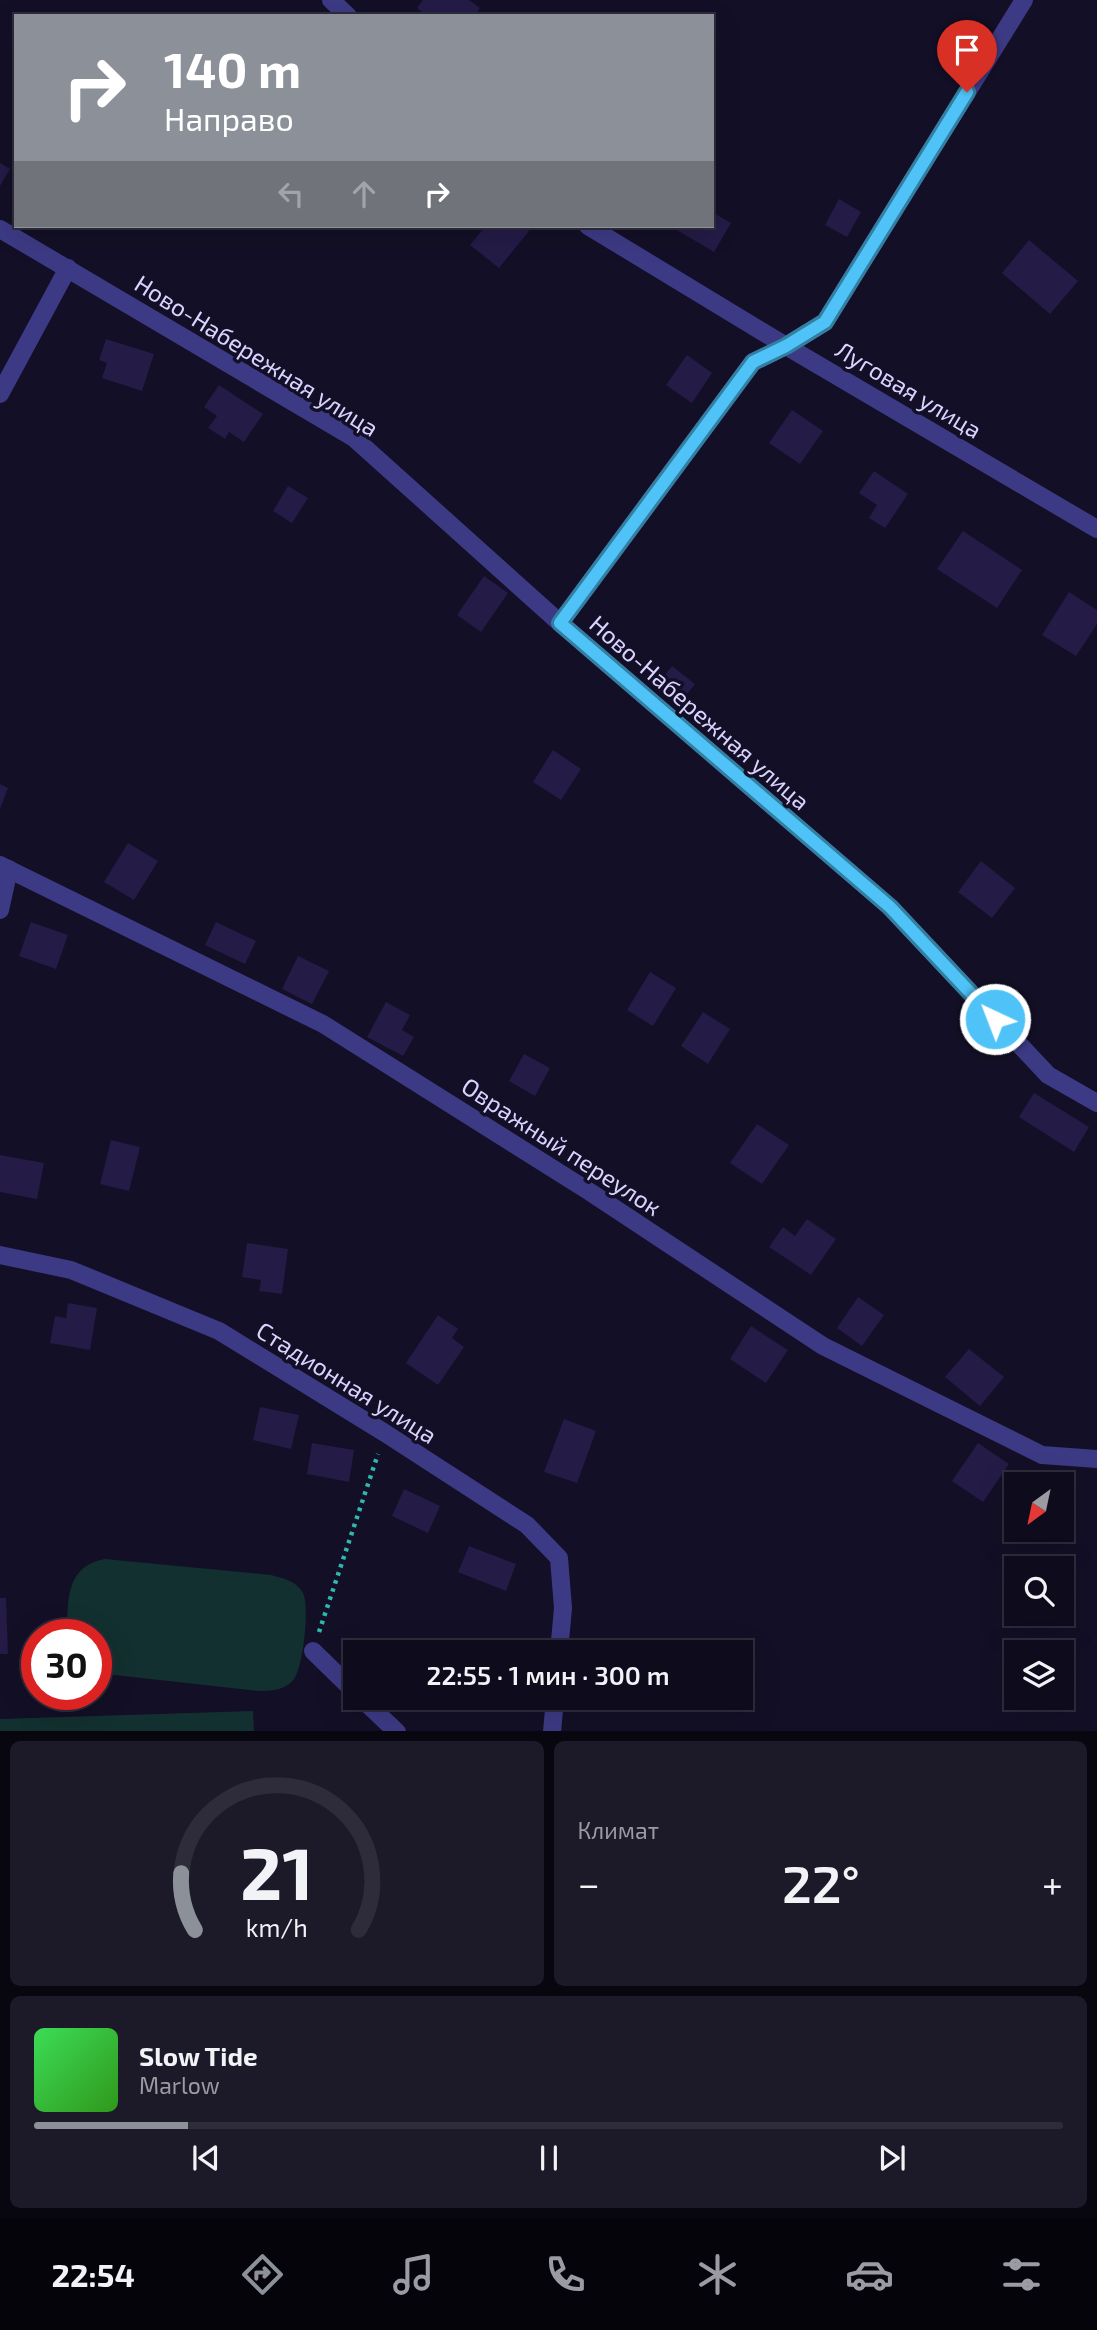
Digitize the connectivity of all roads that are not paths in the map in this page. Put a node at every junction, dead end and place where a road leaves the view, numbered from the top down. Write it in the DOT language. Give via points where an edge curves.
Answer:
graph roads {
  1 [pos="331,0"];
  2 [pos="1024,0"];
  3 [pos="346,14"];
  4 [pos="592,228"];
  5 [pos="0,229"];
  6 [pos="68,268"];
  7 [pos="786,346"];
  8 [pos="0,394"];
  9 [pos="1097,529"];
  10 [pos="560,623"];
  11 [pos="5,867"];
  12 [pos="0,910"];
  13 [pos="1097,1103"];
  14 [pos="0,1255"];
  15 [pos="1097,1459"];
  16 [pos="560,1640"];
  17 [pos="313,1651"];
  18 [pos="343,1680"];
  19 [pos="374,1710"];
  20 [pos="554,1710"];
  21 [pos="397,1731"];
  22 [pos="552,1731"];
  1 -- 3 [label="street"];
  2 -- 7 [label="street" via="825,322"];
  4 -- 7 [label="street, Луговая улица"];
  5 -- 6 [label="street, Ново-Набережная улица"];
  6 -- 8 [label="street"];
  6 -- 10 [label="street, Ново-Набережная улица" via="354,438"];
  7 -- 9 [label="street, Луговая улица"];
  7 -- 10 [label="street" via="753,362"];
  10 -- 13 [label="street, Ново-Набережная улица" via="890,907 1048,1075"];
  11 -- 12 [label="street"];
  11 -- 15 [label="street, Овражный переулок" via="323,1024 823,1346 1042,1455"];
  14 -- 16 [label="street, Стадионная улица" via="71,1270 219,1331 527,1525 559,1558"];
  17 -- 18 [label="street"];
  19 -- 21 [label="street"];
  20 -- 22 [label="street"];
}
